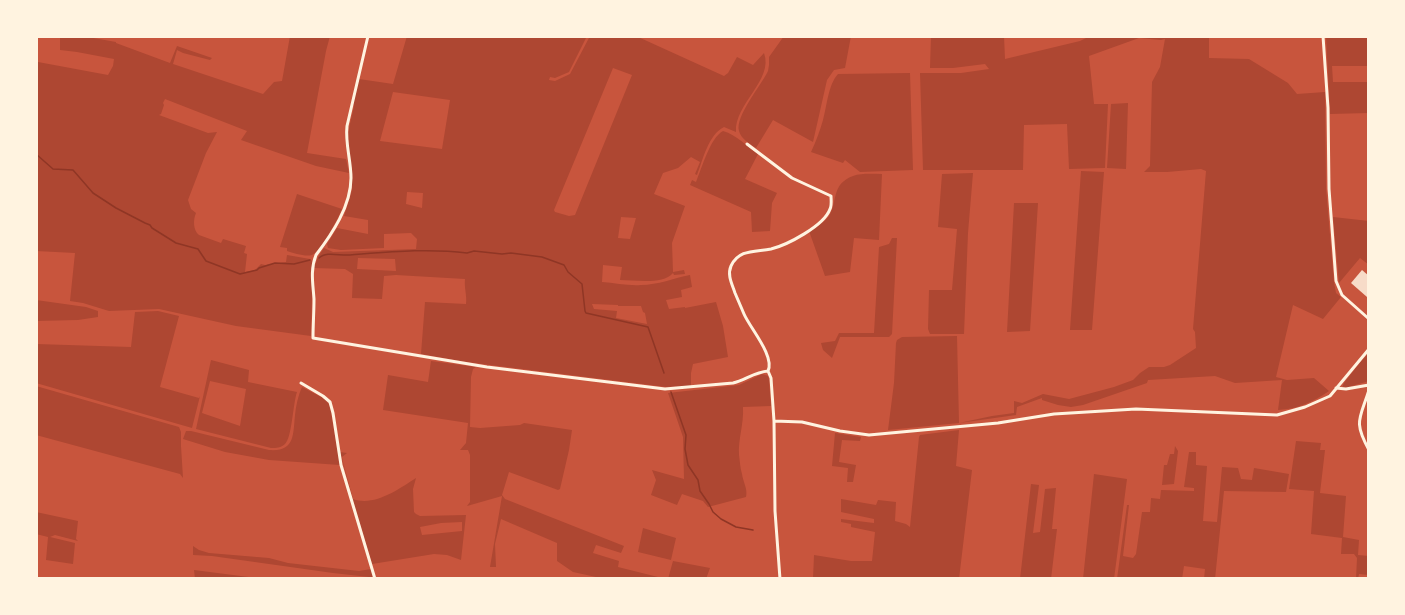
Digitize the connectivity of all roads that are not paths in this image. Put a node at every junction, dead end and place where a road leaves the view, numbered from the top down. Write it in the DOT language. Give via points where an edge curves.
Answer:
graph roads {
  1 [pos="368,36"];
  2 [pos="1323,36"];
  3 [pos="747,144"];
  4 [pos="1369,319"];
  5 [pos="1369,349"];
  6 [pos="768,371"];
  7 [pos="301,383"];
  8 [pos="1369,385"];
  9 [pos="1336,388"];
  10 [pos="1369,390"];
  11 [pos="774,422"];
  12 [pos="1369,450"];
  13 [pos="375,579"];
  14 [pos="780,579"];
  1 -- 6 [label="street" via="347,126 351,179 347,199 314,261 313,338 477,365 665,389 733,383"];
  2 -- 4 [label="street" via="1336,281 1342,295"];
  3 -- 6 [label="street" via="792,178 831,196 824,220 789,242 742,254 730,268 729,277 744,315 766,352"];
  5 -- 9 [label="street"];
  6 -- 11 [label="street"];
  7 -- 13 [label="street" via="330,402 341,465"];
  8 -- 9 [label="street"];
  9 -- 11 [label="street" via="1330,396 1277,415 1126,410 869,435 802,422"];
  10 -- 12 [label="street" via="1359,420"];
  11 -- 14 [label="street"];
}
